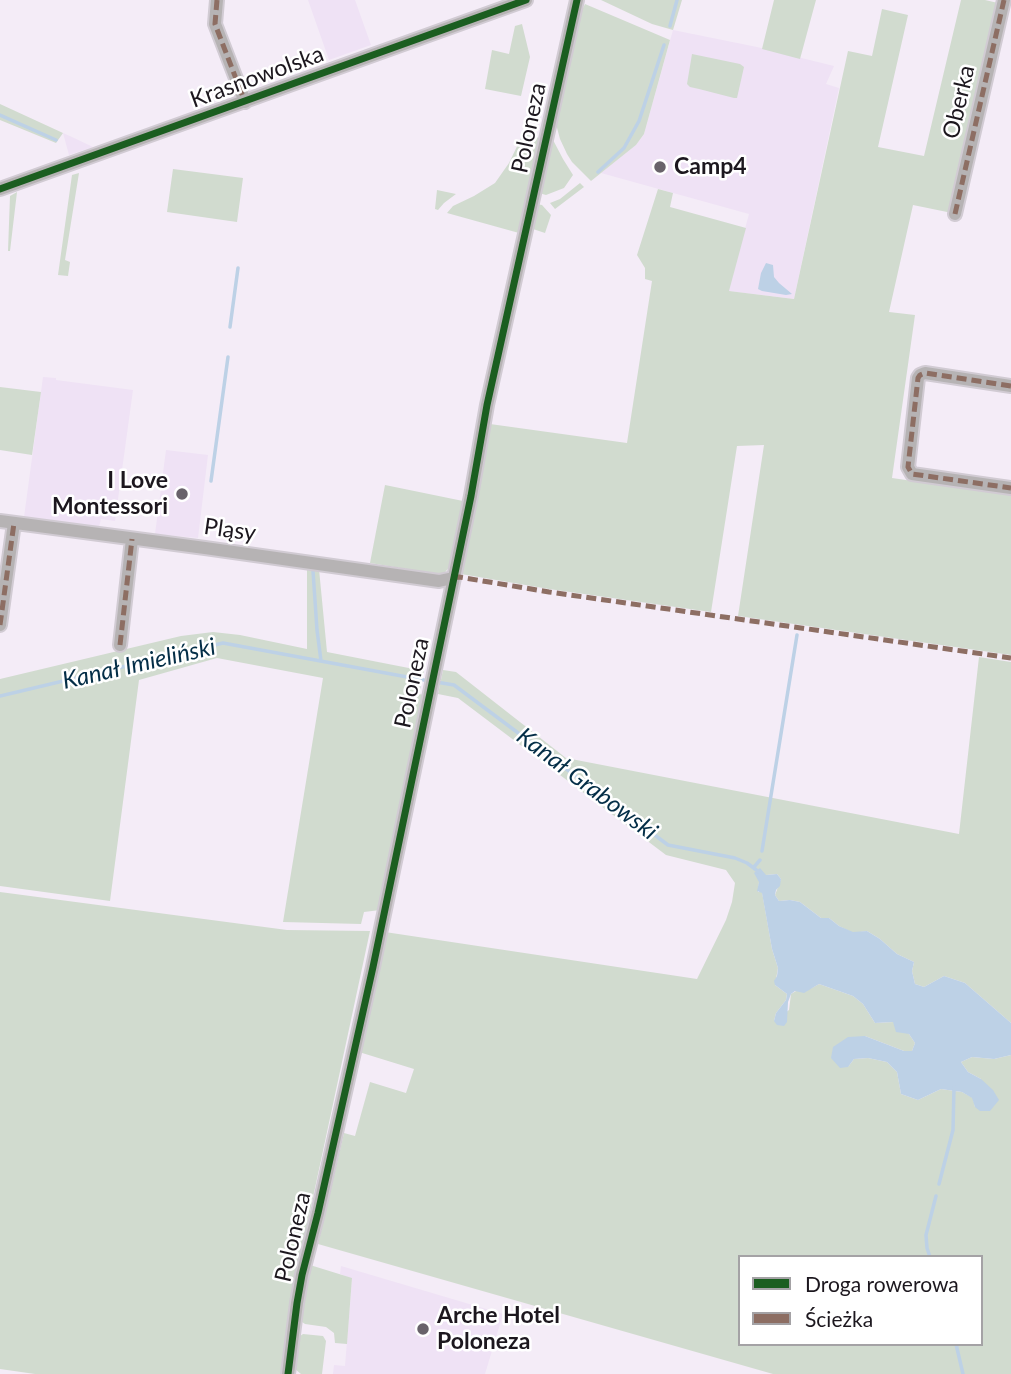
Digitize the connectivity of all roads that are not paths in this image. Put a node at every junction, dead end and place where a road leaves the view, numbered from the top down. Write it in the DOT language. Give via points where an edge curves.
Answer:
graph roads {
  1 [pos="217,0"];
  2 [pos="526,0"];
  3 [pos="577,0"];
  4 [pos="1004,0"];
  5 [pos="245,102"];
  6 [pos="0,190"];
  7 [pos="955,214"];
  8 [pos="1011,386"];
  9 [pos="1011,488"];
  10 [pos="0,522"];
  11 [pos="14,523"];
  12 [pos="132,539"];
  13 [pos="453,579"];
  14 [pos="0,625"];
  15 [pos="120,645"];
  16 [pos="288,1374"];
  1 -- 5 [label="street" via="215,24"];
  2 -- 5 [label="street, Krasnowolska"];
  3 -- 13 [label="street, Poloneza"];
  4 -- 7 [label="street, Oberka"];
  5 -- 6 [label="street, Krasnowolska"];
  8 -- 9 [label="street" via="920,375 908,467 912,474"];
  10 -- 11 [label="street, Pląsy"];
  11 -- 12 [label="street, Pląsy"];
  11 -- 14 [label="street"];
  12 -- 13 [label="street, Pląsy" via="439,581"];
  12 -- 15 [label="street"];
  13 -- 16 [label="street, Poloneza" via="373,967 302,1275"];
}
